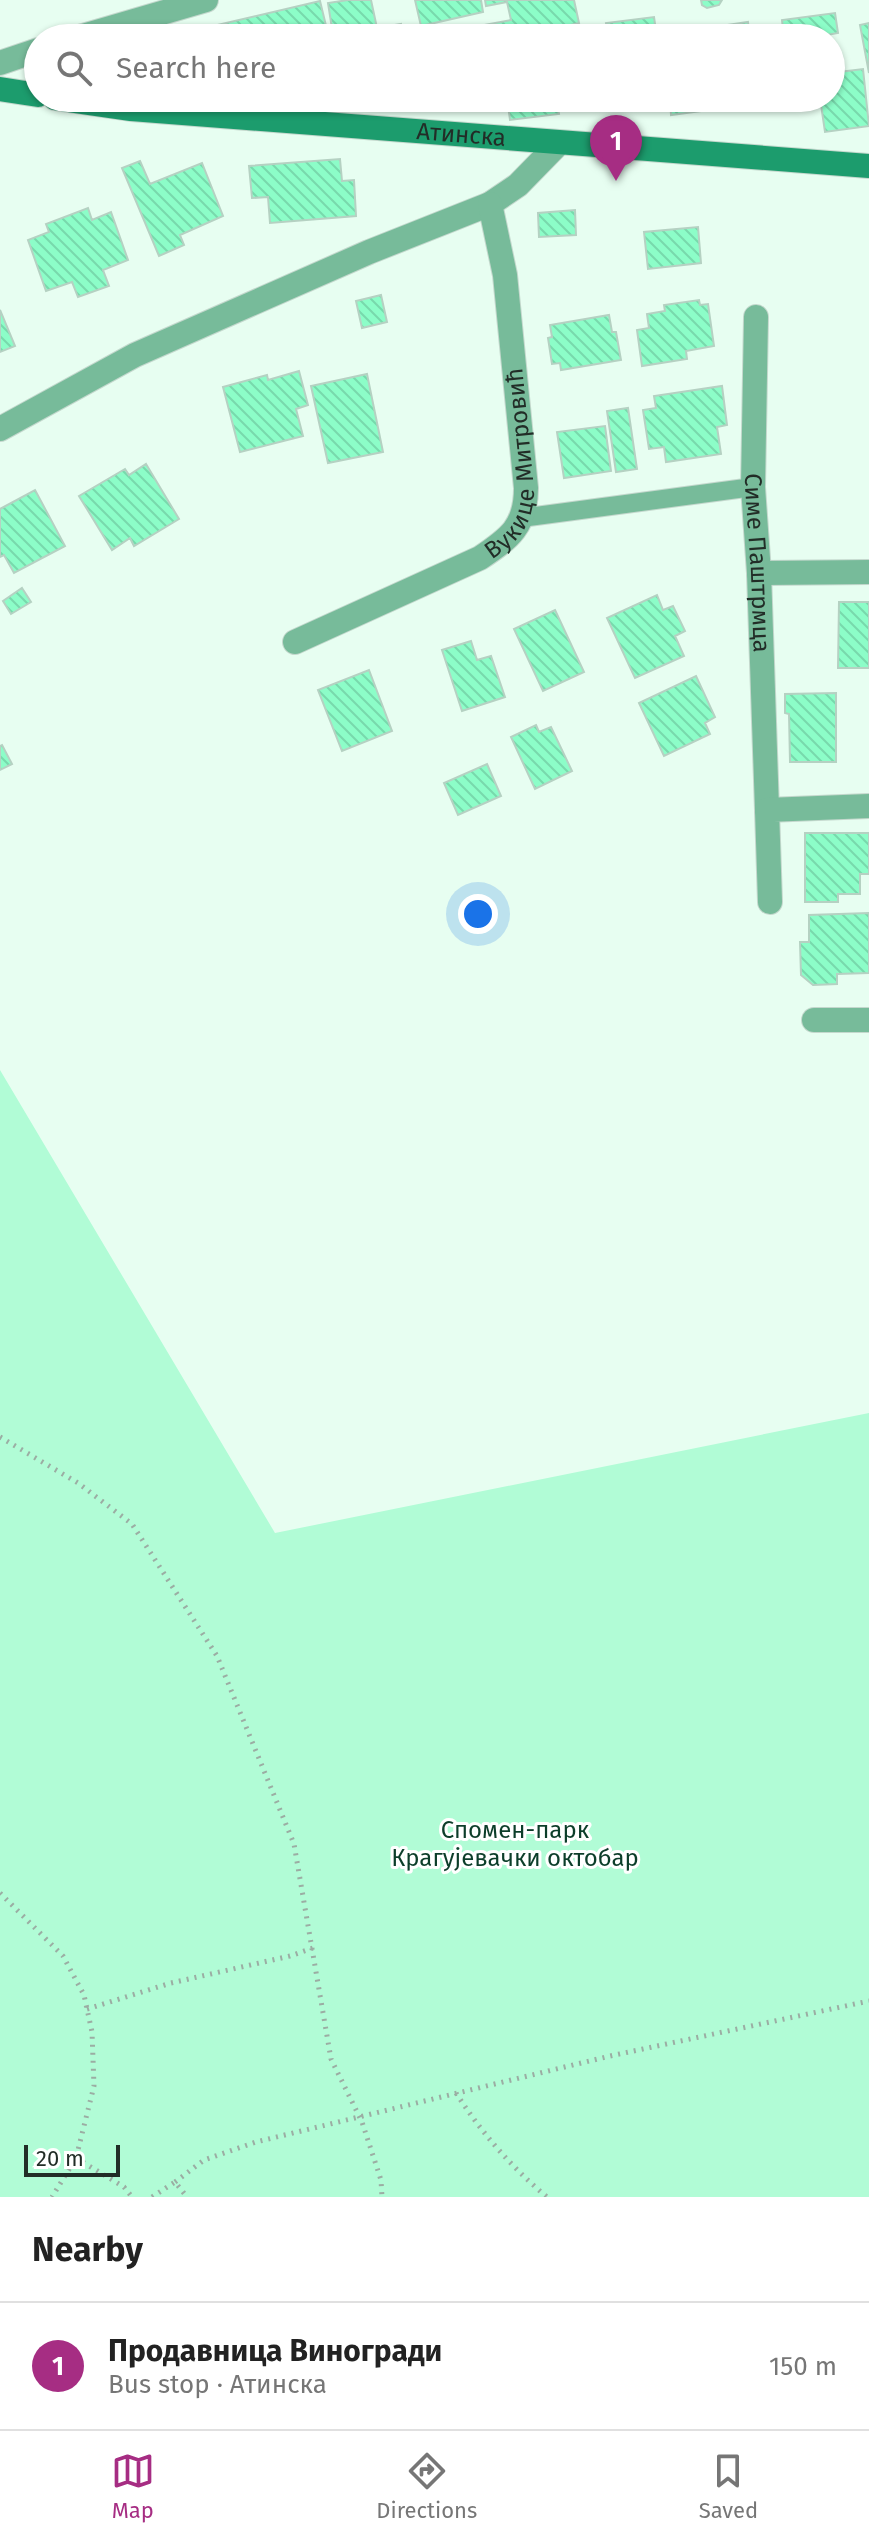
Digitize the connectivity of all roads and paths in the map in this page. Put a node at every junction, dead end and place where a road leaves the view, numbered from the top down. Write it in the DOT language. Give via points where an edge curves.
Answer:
graph roads {
  1 [pos="206,0"];
  2 [pos="124,24"];
  3 [pos="24,55"];
  4 [pos="0,63"];
  5 [pos="0,89"];
  6 [pos="24,93"];
  7 [pos="214,112"];
  8 [pos="558,144"];
  9 [pos="869,166"];
  10 [pos="490,204"];
  11 [pos="756,317"];
  12 [pos="0,429"];
  13 [pos="753,487"];
  14 [pos="521,518"];
  15 [pos="869,572"];
  16 [pos="759,573"];
  17 [pos="295,642"];
  18 [pos="869,806"];
  19 [pos="767,810"];
  20 [pos="770,902"];
  21 [pos="814,1020"];
  22 [pos="869,1020"];
  23 [pos="0,1437"];
  24 [pos="0,1893"];
  25 [pos="313,1948"];
  26 [pos="869,2001"];
  27 [pos="87,2009"];
  28 [pos="456,2093"];
  29 [pos="359,2115"];
  30 [pos="76,2158"];
  31 [pos="175,2182"];
  32 [pos="52,2197"];
  33 [pos="132,2197"];
  34 [pos="152,2197"];
  35 [pos="187,2197"];
  36 [pos="382,2197"];
  37 [pos="547,2197"];
  1 -- 2 [label="street"];
  3 -- 4 [label="street"];
  5 -- 6 [label="street"];
  7 -- 8 [label="street, Атинска"];
  8 -- 9 [label="street, Атинска"];
  8 -- 10 [label="street" via="518,185"];
  10 -- 12 [label="street" via="135,355"];
  10 -- 14 [label="street, Вукице Митровић" via="505,275 526,488"];
  11 -- 13 [label="street, Симе Паштрмца"];
  13 -- 14 [label="lane"];
  13 -- 16 [label="street, Симе Паштрмца"];
  14 -- 17 [label="street, Вукице Митровић" via="507,540 480,558"];
  15 -- 16 [label="street"];
  16 -- 19 [label="street, Симе Паштрмца"];
  18 -- 19 [label="street"];
  19 -- 20 [label="street, Симе Паштрмца"];
  21 -- 22 [label="street"];
  23 -- 25 [label="path" via="78,1483 132,1524 217,1656 294,1844"];
  24 -- 27 [label="path" via="63,1956"];
  25 -- 27 [label="path"];
  25 -- 29 [label="path" via="331,2059"];
  26 -- 28 [label="path"];
  27 -- 30 [label="path" via="94,2086"];
  28 -- 29 [label="path"];
  28 -- 37 [label="path" via="520,2175"];
  29 -- 31 [label="path" via="204,2160"];
  29 -- 36 [label="path"];
  30 -- 32 [label="path"];
  30 -- 33 [label="path"];
  31 -- 34 [label="path"];
  31 -- 35 [label="path"];
}
